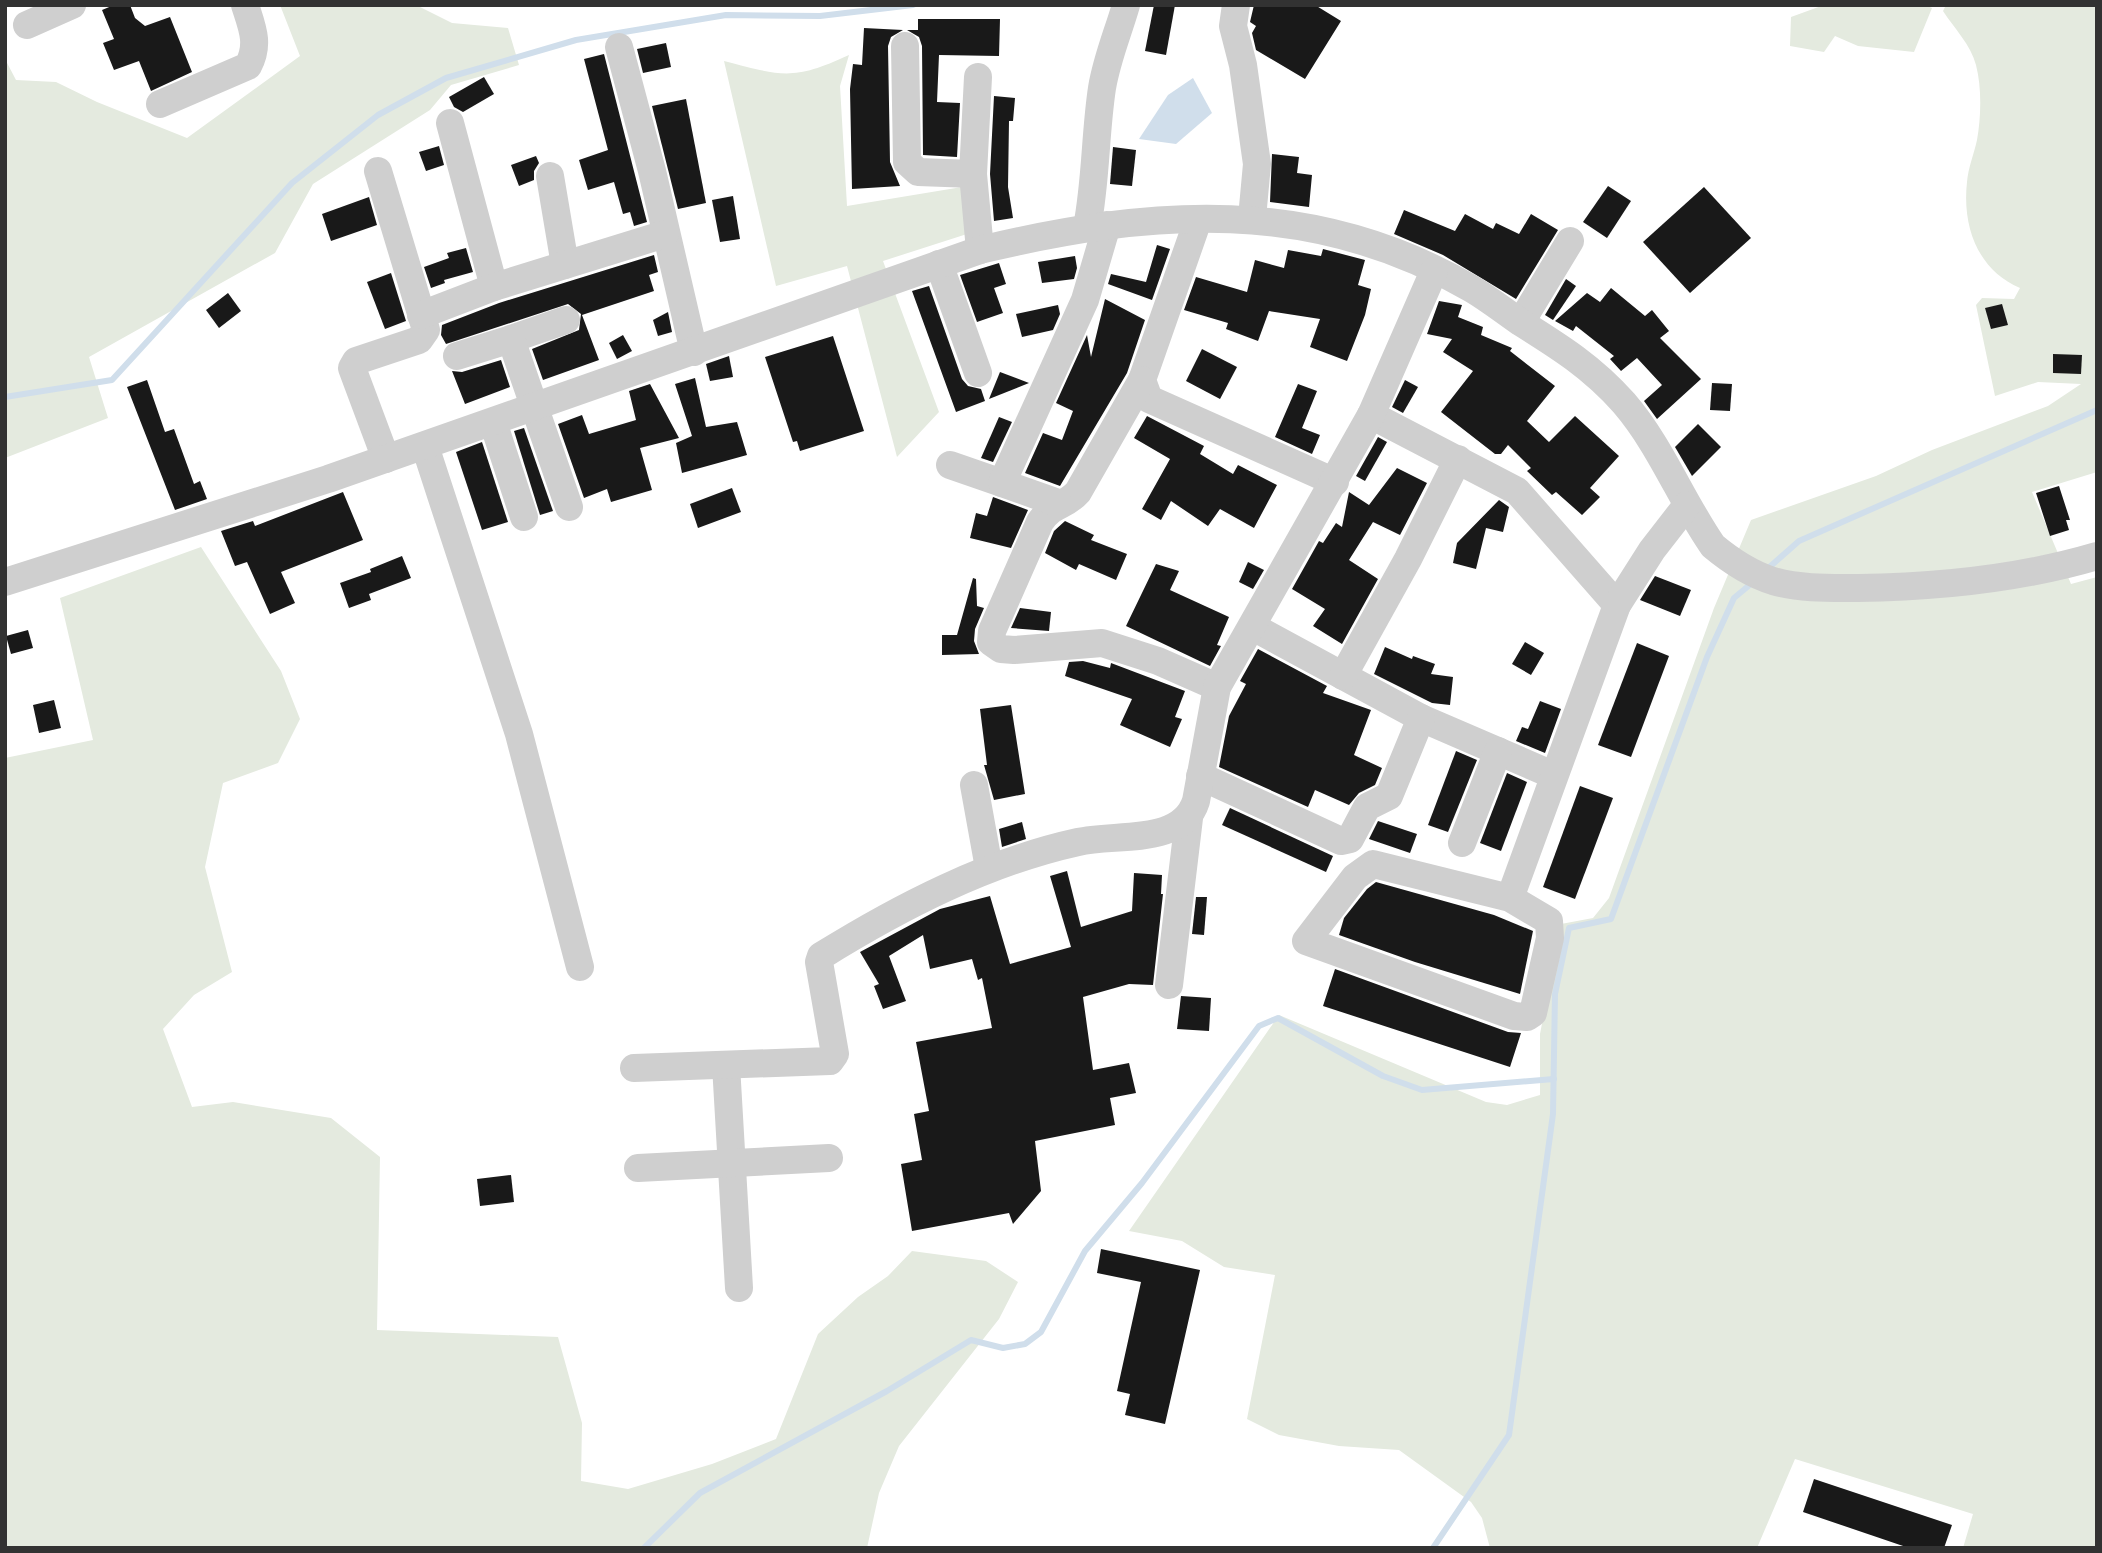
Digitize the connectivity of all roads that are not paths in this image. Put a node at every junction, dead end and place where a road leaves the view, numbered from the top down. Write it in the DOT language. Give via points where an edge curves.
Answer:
graph roads {
  1 [pos="72,5"];
  2 [pos="246,5"];
  3 [pos="1126,5"];
  4 [pos="1236,5"];
  5 [pos="27,25"];
  6 [pos="905,46"];
  7 [pos="619,47"];
  8 [pos="978,77"];
  9 [pos="160,104"];
  10 [pos="450,122"];
  11 [pos="378,171"];
  12 [pos="973,174"];
  13 [pos="550,176"];
  14 [pos="1252,218"];
  15 [pos="1198,220"];
  16 [pos="1097,226"];
  17 [pos="665,233"];
  18 [pos="1570,241"];
  19 [pos="980,250"];
  20 [pos="565,264"];
  21 [pos="939,264"];
  22 [pos="1434,271"];
  23 [pos="494,286"];
  24 [pos="421,315"];
  25 [pos="566,320"];
  26 [pos="1521,322"];
  27 [pos="511,339"];
  28 [pos="694,352"];
  29 [pos="457,356"];
  30 [pos="978,373"];
  31 [pos="1142,380"];
  32 [pos="534,407"];
  33 [pos="1371,415"];
  34 [pos="493,422"];
  35 [pos="425,446"];
  36 [pos="386,459"];
  37 [pos="1458,459"];
  38 [pos="950,465"];
  39 [pos="1335,482"];
  40 [pos="1002,483"];
  41 [pos="1058,503"];
  42 [pos="1687,505"];
  43 [pos="569,507"];
  44 [pos="524,517"];
  45 [pos="2097,555"];
  46 [pos="5,582"];
  47 [pos="1617,605"];
  48 [pos="1253,627"];
  49 [pos="1343,676"];
  50 [pos="1217,687"];
  51 [pos="1421,718"];
  52 [pos="1498,751"];
  53 [pos="1553,775"];
  54 [pos="1200,776"];
  55 [pos="974,785"];
  56 [pos="1189,818"];
  57 [pos="1462,844"];
  58 [pos="989,868"];
  59 [pos="1510,898"];
  60 [pos="579,967"];
  61 [pos="1169,985"];
  62 [pos="726,1065"];
  63 [pos="634,1068"];
  64 [pos="830,1158"];
  65 [pos="732,1164"];
  66 [pos="638,1168"];
  67 [pos="738,1288"];
  1 -- 5 [label="street"];
  2 -- 9 [label="street" via="256,42 248,66"];
  3 -- 16 [label="street" via="1102,86 1092,180"];
  4 -- 14 [label="street" via="1233,26 1258,164"];
  6 -- 12 [label="street" via="907,162 918,172"];
  7 -- 17 [label="street"];
  8 -- 12 [label="street"];
  10 -- 23 [label="street"];
  11 -- 24 [label="street"];
  12 -- 19 [label="street"];
  13 -- 20 [label="street"];
  14 -- 15 [label="street"];
  14 -- 22 [label="street" via="1346,235"];
  15 -- 16 [label="street"];
  15 -- 31 [label="street"];
  16 -- 19 [label="street"];
  16 -- 40 [label="street" via="1085,300"];
  17 -- 20 [label="street"];
  17 -- 28 [label="street"];
  18 -- 26 [label="street"];
  19 -- 21 [label="street"];
  20 -- 23 [label="street"];
  21 -- 28 [label="street"];
  21 -- 30 [label="street"];
  22 -- 26 [label="street" via="1471,288"];
  22 -- 33 [label="street"];
  23 -- 24 [label="street"];
  24 -- 36 [label="street" via="425,337 356,361 352,368"];
  25 -- 27 [label="street"];
  26 -- 42 [label="street" via="1577,357 1622,401 1644,427"];
  27 -- 29 [label="street"];
  27 -- 32 [label="street"];
  28 -- 32 [label="street"];
  31 -- 39 [label="street" via="1149,399"];
  31 -- 41 [label="street" via="1078,492 1071,500"];
  32 -- 34 [label="street"];
  32 -- 43 [label="street"];
  33 -- 37 [label="street"];
  33 -- 39 [label="street"];
  34 -- 35 [label="street"];
  34 -- 44 [label="street"];
  35 -- 36 [label="street"];
  35 -- 60 [label="street" via="519,734"];
  36 -- 46 [label="street"];
  37 -- 47 [label="street" via="1517,491"];
  37 -- 49 [label="street"];
  38 -- 40 [label="street"];
  39 -- 48 [label="street"];
  40 -- 41 [label="street"];
  41 -- 50 [label="street" via="1040,523 992,631 992,644 1014,650 1102,643"];
  42 -- 45 [label="street" via="1713,546 1761,576 1828,588 1955,584 2014,576"];
  42 -- 47 [label="street"];
  47 -- 53 [label="street"];
  48 -- 49 [label="street"];
  48 -- 50 [label="street"];
  49 -- 51 [label="street"];
  50 -- 54 [label="street"];
  51 -- 52 [label="street"];
  51 -- 54 [label="street" via="1390,796 1367,807 1346,841"];
  52 -- 53 [label="street"];
  52 -- 57 [label="street"];
  53 -- 59 [label="street"];
  54 -- 56 [label="street"];
  55 -- 58 [label="street"];
  56 -- 58 [label="street" via="1173,830 1080,841"];
  56 -- 61 [label="street"];
  58 -- 62 [label="street" via="903,909 821,956 835,1054 830,1061"];
  59 -- 59 [label="street" via="1373,864 1355,877 1306,941 1527,1017 1532,1013 1546,959 1549,921"];
  62 -- 63 [label="street"];
  62 -- 65 [label="street"];
  64 -- 65 [label="street"];
  65 -- 66 [label="street"];
  65 -- 67 [label="street"];
}
